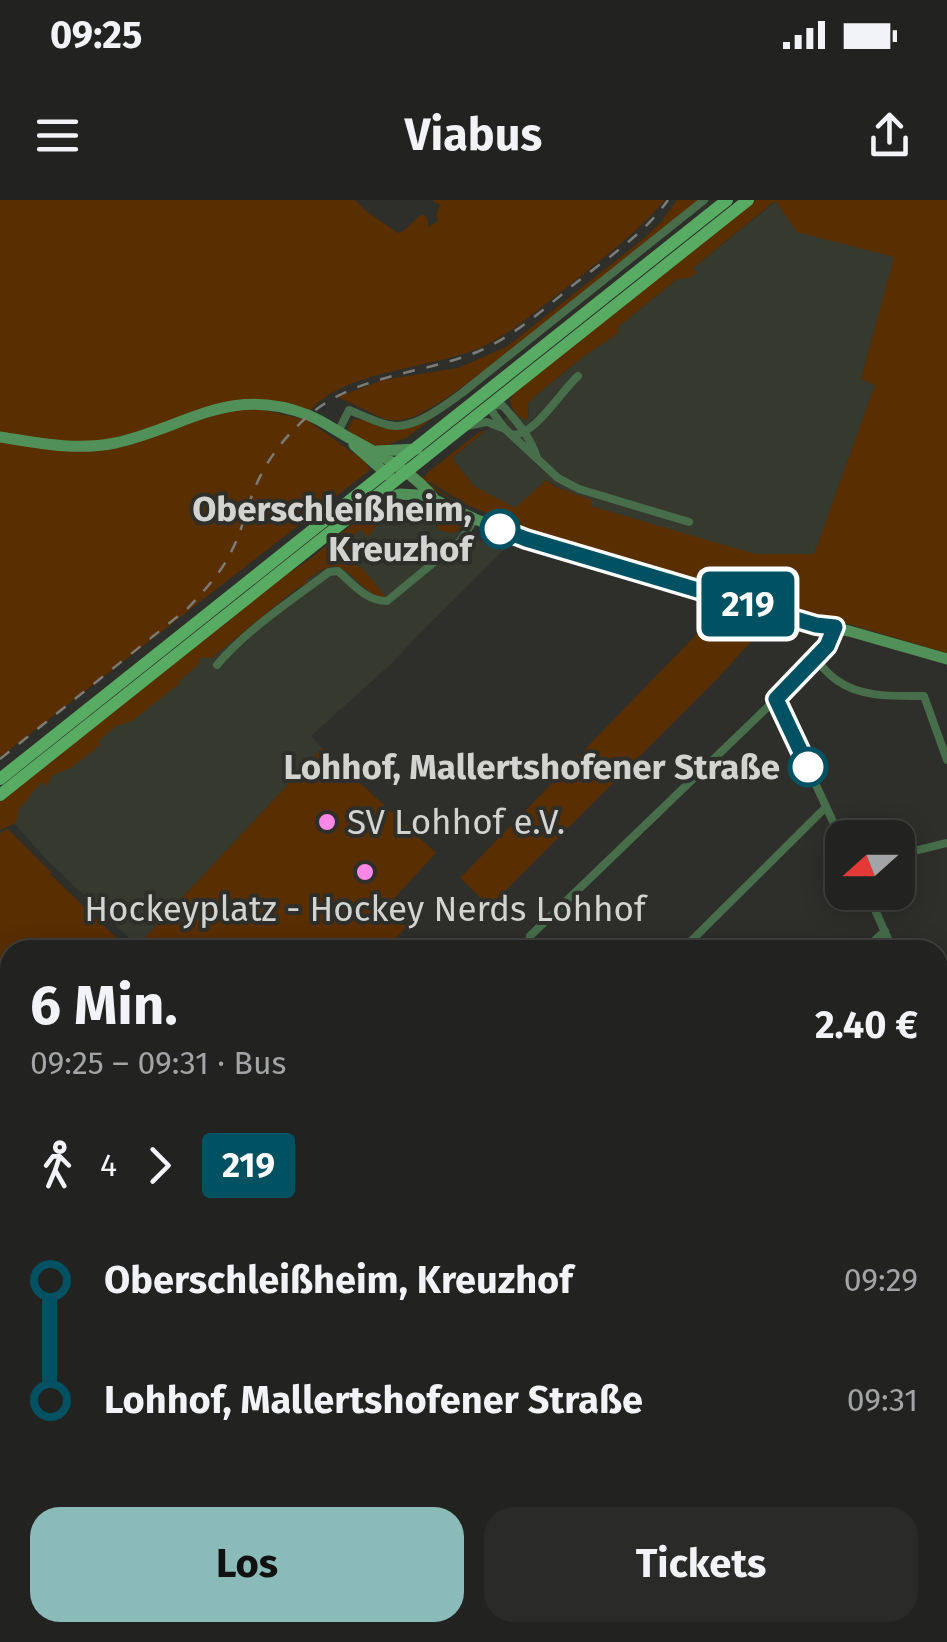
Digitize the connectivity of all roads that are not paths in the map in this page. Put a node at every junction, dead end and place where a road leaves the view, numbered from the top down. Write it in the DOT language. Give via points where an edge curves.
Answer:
graph roads {
  1 [pos="704,200"];
  2 [pos="727,200"];
  3 [pos="748,200"];
  4 [pos="578,376"];
  5 [pos="488,399"];
  6 [pos="537,423"];
  7 [pos="465,426"];
  8 [pos="509,432"];
  9 [pos="526,433"];
  10 [pos="342,435"];
  11 [pos="0,436"];
  12 [pos="530,448"];
  13 [pos="417,449"];
  14 [pos="373,450"];
  15 [pos="395,473"];
  16 [pos="417,495"];
  17 [pos="435,500"];
  18 [pos="369,503"];
  19 [pos="474,519"];
  20 [pos="689,522"];
  21 [pos="835,627"];
  22 [pos="815,659"];
  23 [pos="947,659"];
  24 [pos="216,665"];
  25 [pos="776,699"];
  26 [pos="947,760"];
  27 [pos="0,779"];
  28 [pos="0,795"];
  29 [pos="826,807"];
  30 [pos="832,820"];
  31 [pos="947,843"];
  32 [pos="915,851"];
  33 [pos="875,910"];
  34 [pos="885,931"];
  35 [pos="529,940"];
  36 [pos="692,940"];
  37 [pos="875,940"];
  38 [pos="889,940"];
  1 -- 10 [label="street" via="435,411 394,426 350,410"];
  2 -- 5 [label="main road"];
  3 -- 5 [label="main road"];
  4 -- 6 [label="street"];
  5 -- 7 [label="main road"];
  5 -- 8 [label="street"];
  5 -- 9 [label="street"];
  5 -- 13 [label="main road"];
  6 -- 9 [label="street"];
  6 -- 12 [label="street"];
  7 -- 8 [label="street" via="487,422"];
  7 -- 15 [label="main road"];
  8 -- 9 [label="street"];
  8 -- 12 [label="street"];
  9 -- 12 [label="street"];
  10 -- 11 [label="main road" via="308,415 241,405 116,443 82,447"];
  10 -- 14 [label="main road"];
  10 -- 15 [label="main road"];
  12 -- 20 [label="street" via="558,478 579,488"];
  13 -- 14 [label="main road"];
  13 -- 15 [label="main road"];
  14 -- 15 [label="main road"];
  15 -- 16 [label="main road"];
  15 -- 17 [label="main road"];
  15 -- 18 [label="main road"];
  15 -- 27 [label="main road"];
  16 -- 17 [label="main road"];
  16 -- 18 [label="main road"];
  17 -- 19 [label="main road"];
  18 -- 28 [label="main road"];
  19 -- 21 [label="main road"];
  19 -- 24 [label="street" via="460,541 387,601 329,572"];
  21 -- 22 [label="street"];
  21 -- 23 [label="main road"];
  22 -- 25 [label="street"];
  22 -- 26 [label="street" via="846,686 880,696 924,696"];
  25 -- 29 [label="street"];
  25 -- 35 [label="street"];
  29 -- 30 [label="street"];
  29 -- 36 [label="street"];
  31 -- 32 [label="street"];
  33 -- 34 [label="street"];
  34 -- 37 [label="street"];
  34 -- 38 [label="street"];
}
